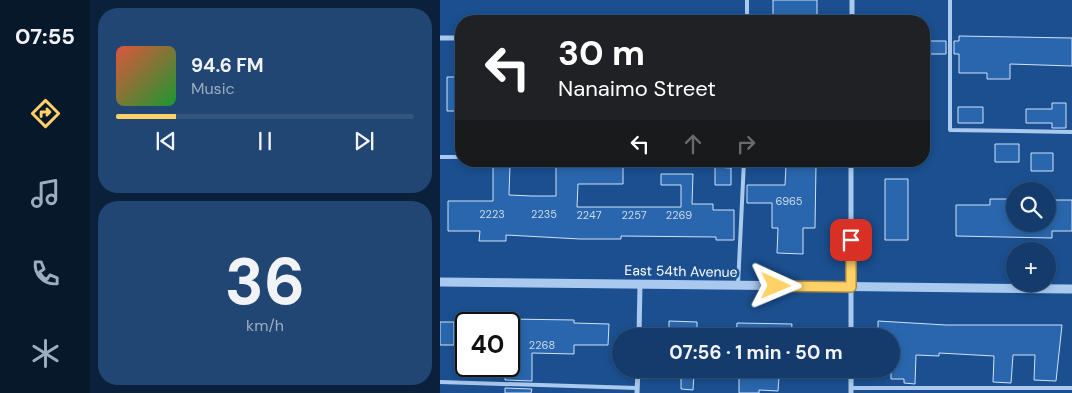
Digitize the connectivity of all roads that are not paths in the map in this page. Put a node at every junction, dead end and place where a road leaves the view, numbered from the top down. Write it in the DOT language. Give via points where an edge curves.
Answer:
graph roads {
  1 [pos="747,0"];
  2 [pos="852,0"];
  3 [pos="950,0"];
  4 [pos="747,15"];
  5 [pos="852,15"];
  6 [pos="440,38"];
  7 [pos="455,38"];
  8 [pos="1072,132"];
  9 [pos="440,157"];
  10 [pos="455,158"];
  11 [pos="744,167"];
  12 [pos="851,167"];
  13 [pos="440,282"];
  14 [pos="640,284"];
  15 [pos="738,285"];
  16 [pos="851,287"];
  17 [pos="1072,289"];
  18 [pos="638,328"];
  19 [pos="851,328"];
  20 [pos="440,382"];
  21 [pos="1072,388"];
  22 [pos="637,390"];
  23 [pos="851,390"];
  24 [pos="974,391"];
  1 -- 4 [label="lane"];
  2 -- 5 [label="street"];
  3 -- 8 [label="lane" via="950,130"];
  6 -- 7 [label="street"];
  9 -- 10 [label="lane"];
  11 -- 15 [label="lane"];
  12 -- 16 [label="street"];
  13 -- 14 [label="street, East 54th Avenue"];
  14 -- 15 [label="street, East 54th Avenue"];
  14 -- 18 [label="street"];
  15 -- 16 [label="street, East 54th Avenue"];
  16 -- 17 [label="street, East 54th Avenue"];
  16 -- 19 [label="street"];
  20 -- 22 [label="lane"];
  21 -- 24 [label="lane"];
  23 -- 24 [label="lane"];
}
